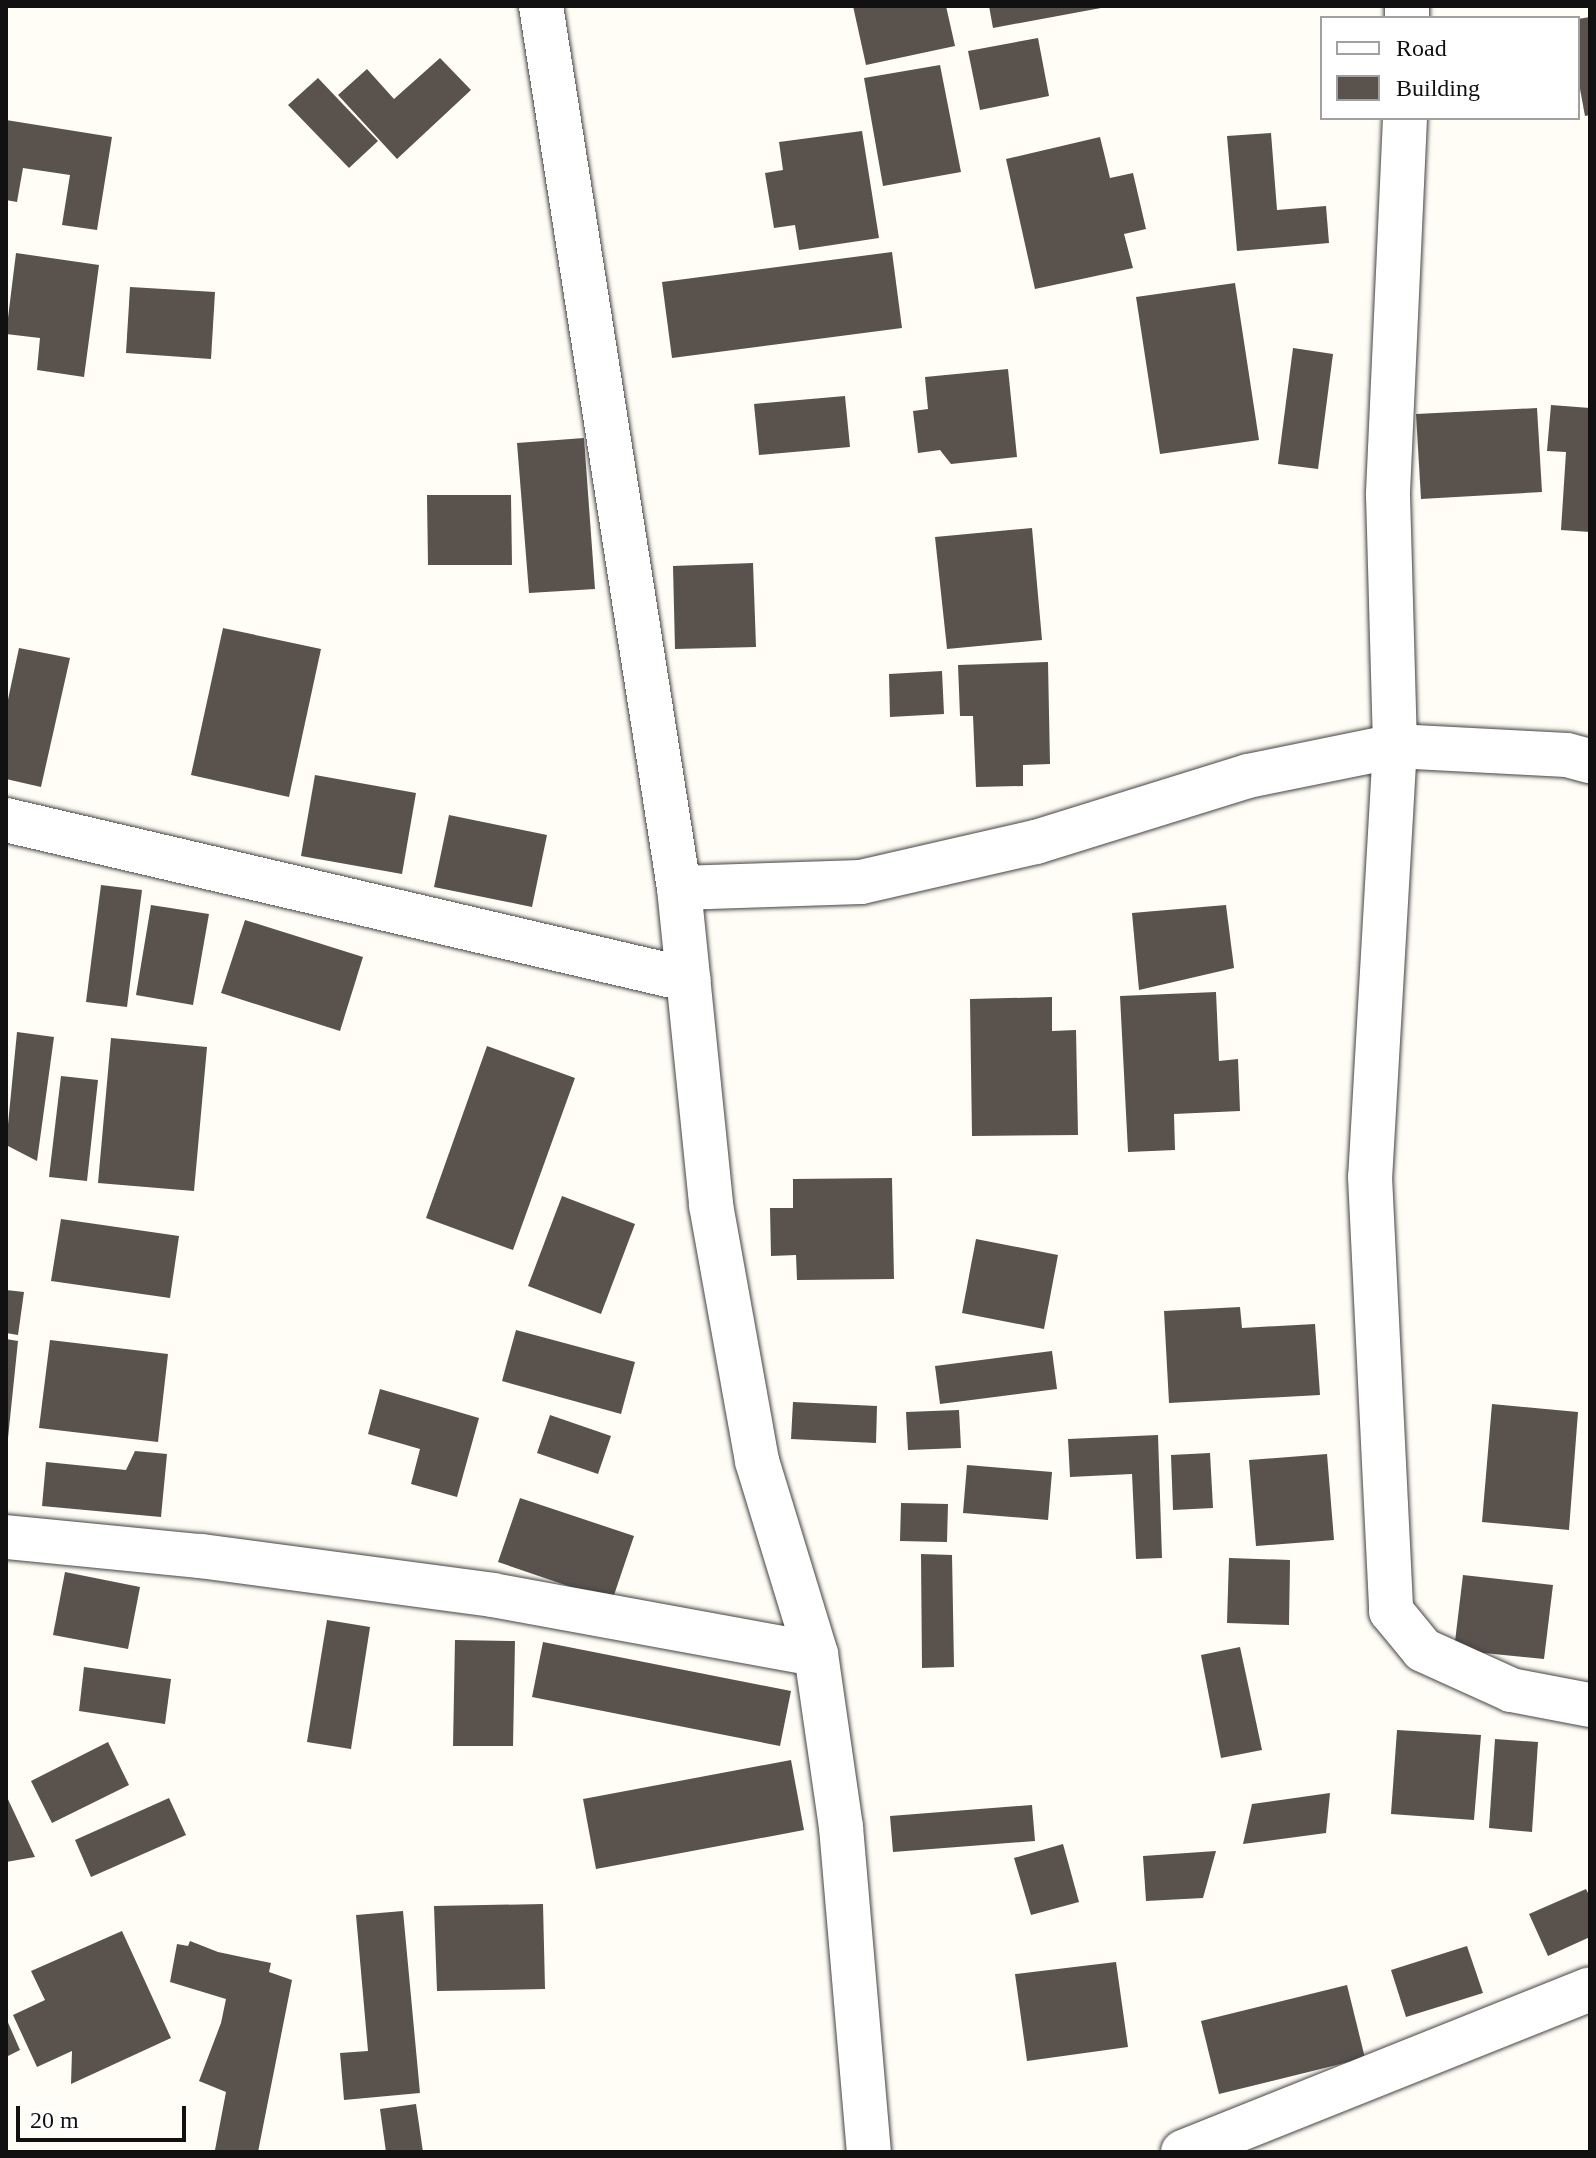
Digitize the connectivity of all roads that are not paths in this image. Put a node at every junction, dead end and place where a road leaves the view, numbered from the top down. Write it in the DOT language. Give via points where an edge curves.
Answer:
graph roads {
  1 [pos="541,6"];
  2 [pos="1405,120"];
  3 [pos="1395,746"];
  4 [pos="1590,761"];
  5 [pos="6,820"];
  6 [pos="679,888"];
  7 [pos="689,980"];
  8 [pos="6,1537"];
  9 [pos="816,1654"];
  10 [pos="1590,1705"];
  11 [pos="1590,1989"];
  12 [pos="869,2152"];
  13 [pos="1183,2152"];
  1 -- 6 [label="street"];
  2 -- 3 [label="street" via="1388,495"];
  3 -- 4 [label="street" via="1567,755"];
  3 -- 6 [label="street" via="1248,776 1036,842 861,882"];
  3 -- 10 [label="street" via="1370,1177 1391,1611 1423,1650 1511,1690"];
  5 -- 7 [label="street"];
  6 -- 7 [label="street"];
  7 -- 9 [label="street" via="711,1205 757,1461"];
  8 -- 9 [label="street" via="201,1556 493,1595"];
  9 -- 12 [label="street" via="841,1827"];
  11 -- 13 [label="street"];
}
